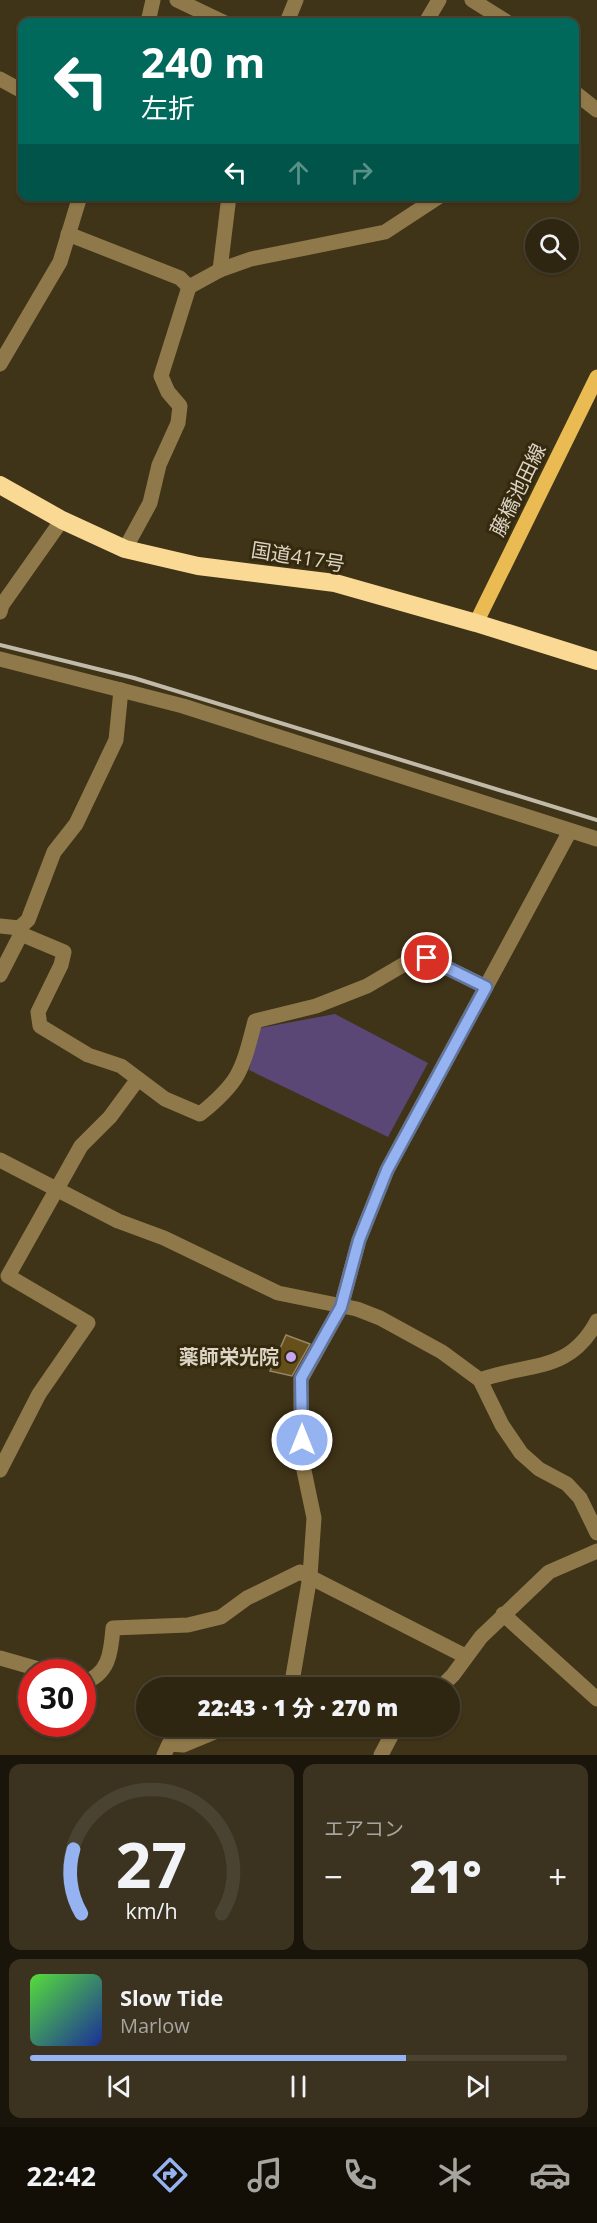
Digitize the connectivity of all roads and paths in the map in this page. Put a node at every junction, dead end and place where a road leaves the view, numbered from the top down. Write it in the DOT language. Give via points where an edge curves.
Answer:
graph roads {
  1 [pos="153,0"];
  2 [pos="177,0"];
  3 [pos="296,0"];
  4 [pos="439,0"];
  5 [pos="472,0"];
  6 [pos="149,18"];
  7 [pos="215,18"];
  8 [pos="289,18"];
  9 [pos="428,18"];
  10 [pos="501,18"];
  11 [pos="0,80"];
  12 [pos="18,89"];
  13 [pos="579,96"];
  14 [pos="597,110"];
  15 [pos="78,201"];
  16 [pos="228,201"];
  17 [pos="432,201"];
  18 [pos="68,234"];
  19 [pos="220,270"];
  20 [pos="189,287"];
  21 [pos="0,364"];
  22 [pos="597,376"];
  23 [pos="0,485"];
  24 [pos="62,520"];
  25 [pos="125,549"];
  26 [pos="1,607"];
  27 [pos="476,623"];
  28 [pos="0,659"];
  29 [pos="597,661"];
  30 [pos="121,690"];
  31 [pos="570,831"];
  32 [pos="597,839"];
  33 [pos="0,926"];
  34 [pos="20,931"];
  35 [pos="0,975"];
  36 [pos="486,987"];
  37 [pos="138,1079"];
  38 [pos="0,1160"];
  39 [pos="55,1189"];
  40 [pos="341,1307"];
  41 [pos="597,1321"];
  42 [pos="480,1380"];
  43 [pos="0,1470"];
  44 [pos="597,1533"];
  45 [pos="597,1551"];
  46 [pos="310,1576"];
  47 [pos="503,1614"];
  48 [pos="465,1656"];
  49 [pos="0,1658"];
  50 [pos="18,1663"];
  51 [pos="293,1677"];
  52 [pos="451,1677"];
  53 [pos="96,1678"];
  54 [pos="597,1699"];
  55 [pos="203,1737"];
  56 [pos="390,1737"];
  57 [pos="164,1755"];
  58 [pos="381,1755"];
  1 -- 6 [label="street"];
  2 -- 7 [label="street"];
  3 -- 8 [label="street"];
  4 -- 9 [label="street"];
  5 -- 10 [label="street"];
  11 -- 12 [label="street"];
  13 -- 14 [label="street"];
  15 -- 18 [label="street"];
  16 -- 19 [label="street"];
  17 -- 19 [label="street" via="385,232"];
  18 -- 20 [label="street" via="180,278"];
  18 -- 21 [label="street" via="60,262"];
  19 -- 20 [label="street"];
  20 -- 25 [label="street" via="161,376 180,406 178,423 159,465 150,502"];
  22 -- 27 [label="main road, 藤橋池田線"];
  23 -- 24 [label="highway, 国道417号"];
  24 -- 25 [label="highway, 国道417号"];
  24 -- 26 [label="street"];
  25 -- 27 [label="highway, 国道417号" via="198,566 335,583"];
  27 -- 29 [label="highway, 国道417号"];
  28 -- 30 [label="street"];
  30 -- 31 [label="street" via="288,739"];
  30 -- 34 [label="street" via="116,740 76,824 54,852"];
  31 -- 32 [label="street"];
  31 -- 36 [label="street"];
  33 -- 34 [label="street"];
  34 -- 35 [label="street"];
  34 -- 37 [label="street" via="64,952 38,1012 40,1026 88,1055 121,1066"];
  36 -- 37 [label="street" via="427,958 413,959 367,986 316,1006 255,1021 245,1062 228,1092 200,1114 165,1099"];
  36 -- 40 [label="street" via="387,1170 359,1240"];
  37 -- 39 [label="street" via="110,1117 81,1146"];
  38 -- 39 [label="street"];
  39 -- 40 [label="street" via="278,1293"];
  39 -- 43 [label="street" via="8,1276 88,1323 39,1394"];
  40 -- 42 [label="street" via="380,1318 442,1352"];
  40 -- 46 [label="street" via="301,1378 302,1456 314,1518"];
  41 -- 42 [label="street" via="576,1351 565,1357"];
  42 -- 44 [label="street" via="521,1453 580,1498"];
  45 -- 47 [label="street" via="549,1572"];
  46 -- 48 [label="street"];
  46 -- 51 [label="street"];
  46 -- 53 [label="street" via="300,1572 247,1598 221,1617 188,1625 113,1628 110,1656"];
  47 -- 48 [label="street"];
  47 -- 54 [label="street"];
  48 -- 52 [label="street"];
  49 -- 50 [label="street"];
  55 -- 57 [label="street" via="183,1745 169,1744"];
  56 -- 58 [label="street"];
}
